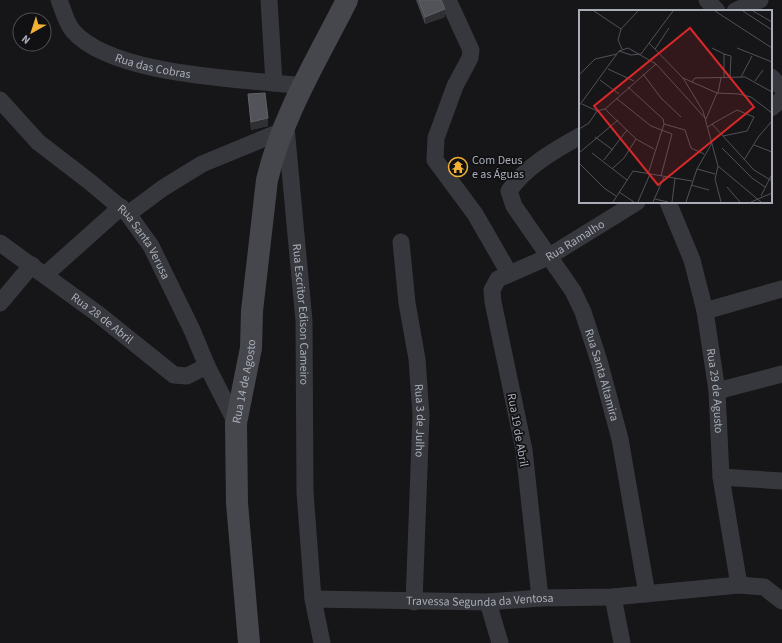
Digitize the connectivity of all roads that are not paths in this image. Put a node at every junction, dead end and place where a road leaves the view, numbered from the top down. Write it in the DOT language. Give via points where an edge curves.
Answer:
graph roads {
  1 [pos="59,0"];
  2 [pos="269,0"];
  3 [pos="347,0"];
  4 [pos="448,0"];
  5 [pos="707,0"];
  6 [pos="760,0"];
  7 [pos="716,10"];
  8 [pos="737,10"];
  9 [pos="274,83"];
  10 [pos="304,86"];
  11 [pos="779,87"];
  12 [pos="0,100"];
  13 [pos="772,105"];
  14 [pos="284,126"];
  15 [pos="579,137"];
  16 [pos="635,203"];
  17 [pos="668,203"];
  18 [pos="125,211"];
  19 [pos="401,242"];
  20 [pos="0,243"];
  21 [pos="548,257"];
  22 [pos="39,270"];
  23 [pos="510,272"];
  24 [pos="782,289"];
  25 [pos="0,303"];
  26 [pos="705,311"];
  27 [pos="206,366"];
  28 [pos="782,374"];
  29 [pos="717,391"];
  30 [pos="236,423"];
  31 [pos="721,477"];
  32 [pos="782,481"];
  33 [pos="739,585"];
  34 [pos="647,594"];
  35 [pos="613,597"];
  36 [pos="540,598"];
  37 [pos="313,599"];
  38 [pos="782,601"];
  39 [pos="414,602"];
  40 [pos="488,602"];
  41 [pos="249,643"];
  42 [pos="322,643"];
  43 [pos="500,643"];
  44 [pos="622,643"];
  1 -- 9 [label="street, Rua das Cobras" via="72,30 96,49 125,61 200,76"];
  2 -- 9 [label="street"];
  3 -- 10 [label="street"];
  4 -- 23 [label="street" via="471,50 470,58 455,86 436,138 435,160 475,214"];
  5 -- 7 [label="street"];
  6 -- 8 [label="street"];
  9 -- 10 [label="street, Rua das Cobras"];
  10 -- 14 [label="street"];
  11 -- 13 [label="street"];
  12 -- 18 [label="street, Rua Santa Verusa" via="38,142"];
  14 -- 18 [label="street" via="202,164"];
  14 -- 30 [label="street, Rua 14 de Agosto" via="267,180 252,311 251,348"];
  14 -- 37 [label="street, Rua Escritor Edison Cameiro" via="304,321 305,492"];
  15 -- 21 [label="street, Rua Santa Altamira" via="557,149 519,178 509,191 514,206"];
  16 -- 21 [label="street, Rua Ramalho"];
  17 -- 26 [label="street, Rua 29 de Agusto" via="692,260"];
  18 -- 22 [label="street"];
  18 -- 27 [label="street, Rua Santa Verusa" via="151,246 192,330"];
  19 -- 39 [label="street, Rua 3 de Julho" via="406,303 417,359 421,415"];
  20 -- 22 [label="street, Rua 28 de Abril"];
  21 -- 23 [label="street, Rua Ramalho"];
  21 -- 34 [label="street, Rua Santa Altamira" via="583,312 599,361 620,439"];
  22 -- 25 [label="street"];
  22 -- 27 [label="street, Rua 28 de Abril" via="174,375 187,376"];
  23 -- 36 [label="street, Rua 19 de Abril" via="498,279 494,285 493,302 524,450"];
  24 -- 26 [label="street"];
  26 -- 29 [label="street, Rua 29 de Agusto"];
  27 -- 30 [label="street, Rua Santa Verusa"];
  28 -- 29 [label="street"];
  29 -- 31 [label="street, Rua 29 de Agusto"];
  30 -- 41 [label="street, Rua 14 de Agosto" via="236,503"];
  31 -- 32 [label="street"];
  31 -- 33 [label="street, Rua 29 de Agusto"];
  33 -- 34 [label="street, Travessa Segunda da Ventosa"];
  33 -- 38 [label="street, Travessa Segunda da Ventosa" via="764,587"];
  34 -- 35 [label="street, Travessa Segunda da Ventosa"];
  35 -- 36 [label="street, Travessa Segunda da Ventosa"];
  35 -- 44 [label="street"];
  36 -- 40 [label="street, Travessa Segunda da Ventosa"];
  37 -- 39 [label="street, Travessa Segunda da Ventosa"];
  37 -- 42 [label="street, Rua Escritor Edison Cameiro"];
  39 -- 40 [label="street, Travessa Segunda da Ventosa"];
  40 -- 43 [label="street"];
}
